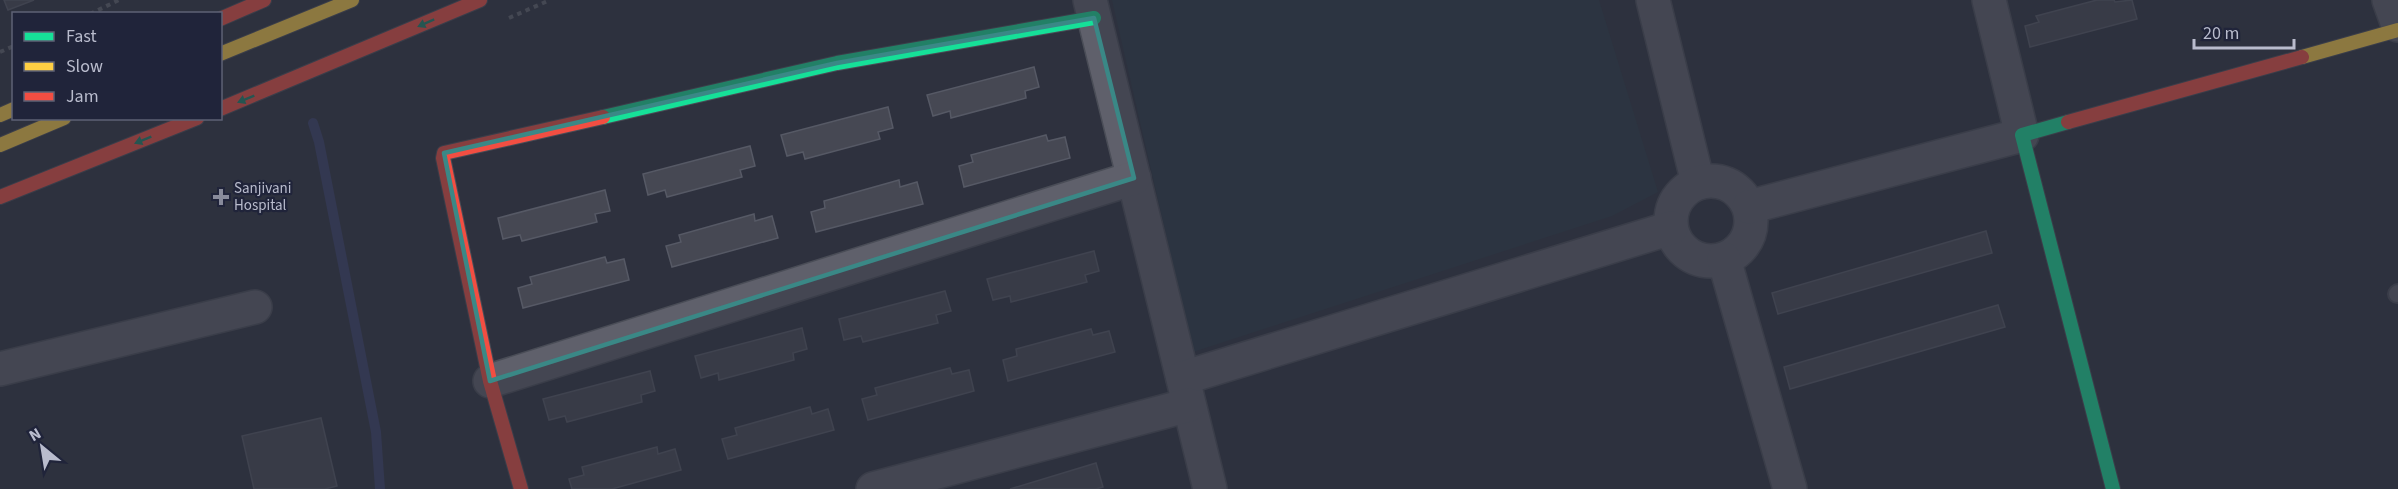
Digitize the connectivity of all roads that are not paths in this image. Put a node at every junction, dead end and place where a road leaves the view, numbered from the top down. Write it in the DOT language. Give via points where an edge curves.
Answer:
graph roads {
  1 [pos="264,0"];
  2 [pos="352,0"];
  3 [pos="480,0"];
  4 [pos="1653,0"];
  5 [pos="1989,0"];
  6 [pos="2389,0"];
  7 [pos="1092,9"];
  8 [pos="222,18"];
  9 [pos="2398,25"];
  10 [pos="2398,30"];
  11 [pos="222,53"];
  12 [pos="222,108"];
  13 [pos="59,120"];
  14 [pos="192,120"];
  15 [pos="2022,135"];
  16 [pos="0,145"];
  17 [pos="1134,178"];
  18 [pos="1698,183"];
  19 [pos="0,197"];
  20 [pos="1749,207"];
  21 [pos="1671,228"];
  22 [pos="1724,259"];
  23 [pos="255,307"];
  24 [pos="0,369"];
  25 [pos="490,381"];
  26 [pos="1186,391"];
  27 [pos="520,489"];
  28 [pos="873,489"];
  29 [pos="1210,489"];
  30 [pos="1790,489"];
  31 [pos="2113,489"];
  1 -- 8 [label="street"];
  2 -- 11 [label="street"];
  3 -- 12 [label="street, one-way"];
  4 -- 18 [label="street"];
  5 -- 15 [label="street"];
  6 -- 9 [label="street"];
  7 -- 17 [label="street"];
  7 -- 25 [label="street" via="444,153"];
  10 -- 15 [label="street"];
  13 -- 16 [label="street"];
  14 -- 19 [label="street, one-way"];
  15 -- 20 [label="street"];
  15 -- 31 [label="street"];
  17 -- 25 [label="street"];
  17 -- 26 [label="street"];
  18 -- 20 [label="street" via="1726,184 1738,191"];
  18 -- 21 [label="street" via="1678,198 1672,209"];
  20 -- 22 [label="street" via="1746,242"];
  21 -- 22 [label="street" via="1677,245 1686,254 1710,262"];
  21 -- 26 [label="street"];
  22 -- 30 [label="street"];
  23 -- 24 [label="street"];
  25 -- 27 [label="street"];
  26 -- 28 [label="street"];
  26 -- 29 [label="street"];
}
